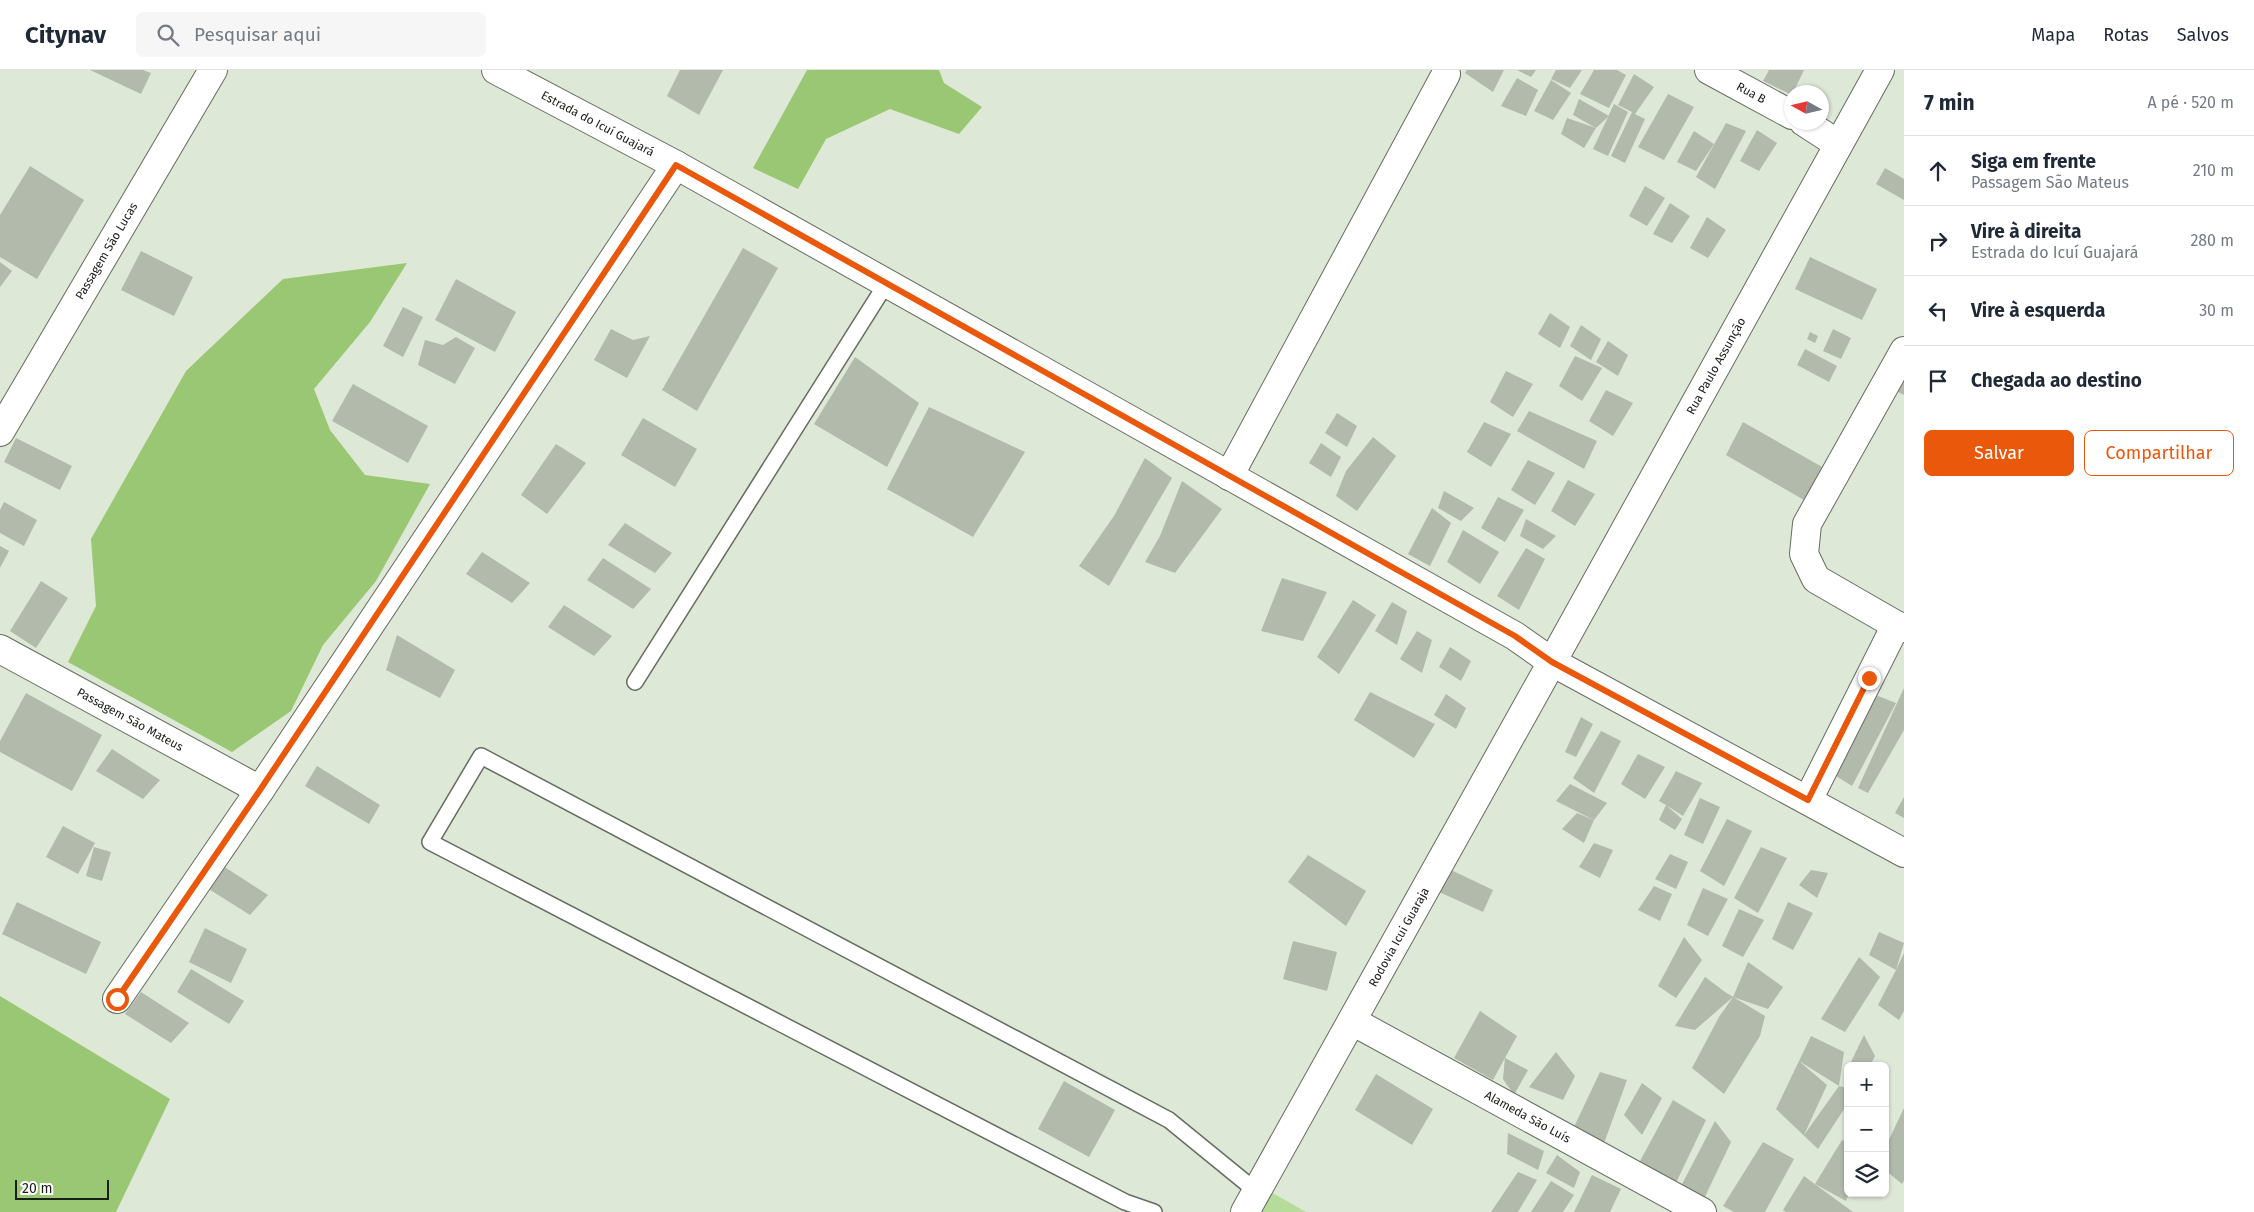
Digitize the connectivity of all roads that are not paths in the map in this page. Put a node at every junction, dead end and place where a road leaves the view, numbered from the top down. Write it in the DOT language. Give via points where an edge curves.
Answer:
graph roads {
  1 [pos="213,70"];
  2 [pos="496,70"];
  3 [pos="1709,70"];
  4 [pos="1880,70"];
  5 [pos="1446,74"];
  6 [pos="1784,111"];
  7 [pos="1816,130"];
  8 [pos="1838,144"];
  9 [pos="676,165"];
  10 [pos="886,284"];
  11 [pos="1904,351"];
  12 [pos="0,432"];
  13 [pos="1229,476"];
  14 [pos="1900,626"];
  15 [pos="0,649"];
  16 [pos="1552,662"];
  17 [pos="635,682"];
  18 [pos="260,790"];
  19 [pos="1808,800"];
  20 [pos="1904,853"];
  21 [pos="117,999"];
  22 [pos="1352,1021"];
  23 [pos="1250,1202"];
  24 [pos="1154,1212"];
  25 [pos="1702,1212"];
  1 -- 12 [label="street, Passagem São Lucas"];
  2 -- 9 [label="street, Estrada do Icuí Guajará"];
  3 -- 6 [label="street, Rua B"];
  4 -- 8 [label="street, Rua Paulo Assunção"];
  5 -- 13 [label="street"];
  7 -- 8 [label="street"];
  8 -- 16 [label="street, Rua Paulo Assunção"];
  9 -- 10 [label="street, Estrada do Icuí Guajará"];
  9 -- 18 [label="street"];
  10 -- 13 [label="street, Estrada do Icuí Guajará"];
  10 -- 17 [label="lane"];
  11 -- 14 [label="street" via="1807,524 1804,554 1816,579"];
  13 -- 16 [label="street, Estrada do Icuí Guajará" via="1515,636"];
  14 -- 19 [label="street"];
  15 -- 18 [label="street, Passagem São Mateus"];
  16 -- 19 [label="street, Estrada do Icuí Guajará"];
  16 -- 22 [label="street, Rodovia Icui Guaraja"];
  18 -- 21 [label="street"];
  19 -- 20 [label="street, Estrada do Icuí Guajará"];
  22 -- 23 [label="street, Rodovia Icui Guaraja"];
  22 -- 25 [label="street, Alameda São Luís"];
  23 -- 24 [label="lane" via="1169,1120 481,756 430,842 1125,1202"];
}
